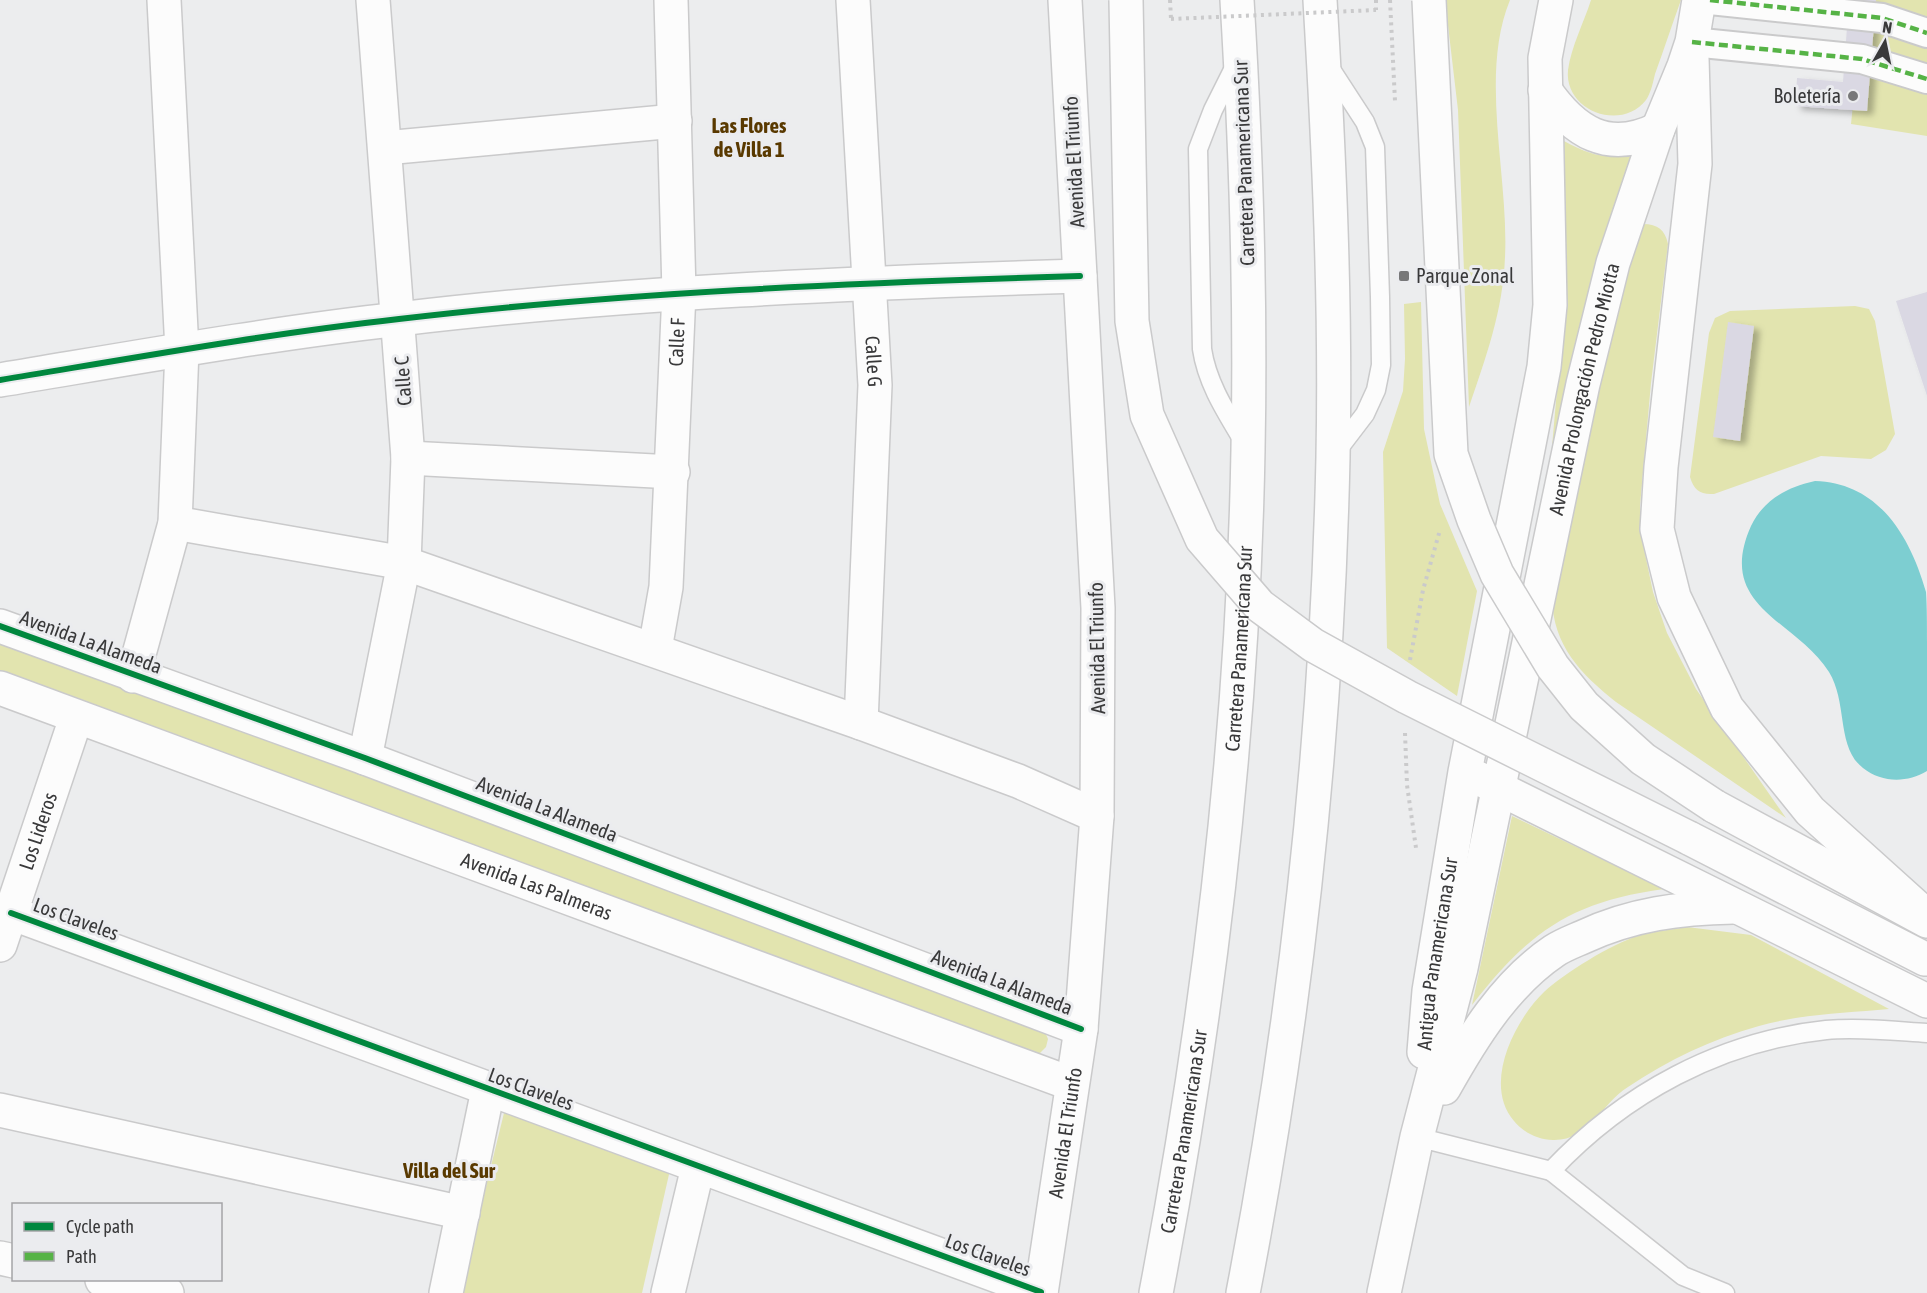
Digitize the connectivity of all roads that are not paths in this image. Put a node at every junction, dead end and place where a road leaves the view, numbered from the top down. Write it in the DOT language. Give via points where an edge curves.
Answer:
graph roads {
  1 [pos="164,0"];
  2 [pos="373,0"];
  3 [pos="671,0"];
  4 [pos="853,0"];
  5 [pos="1065,0"];
  6 [pos="1126,0"];
  7 [pos="1237,0"];
  8 [pos="1320,0"];
  9 [pos="1430,0"];
  10 [pos="1556,0"];
  11 [pos="1699,0"];
  12 [pos="1710,0"];
  13 [pos="1927,33"];
  14 [pos="1692,42"];
  15 [pos="1240,55"];
  16 [pos="1324,59"];
  17 [pos="1927,79"];
  18 [pos="1545,90"];
  19 [pos="675,122"];
  20 [pos="1658,129"];
  21 [pos="385,148"];
  22 [pos="1080,276"];
  23 [pos="868,282"];
  24 [pos="679,292"];
  25 [pos="399,319"];
  26 [pos="182,350"];
  27 [pos="0,380"];
  28 [pos="1248,450"];
  29 [pos="1333,455"];
  30 [pos="408,458"];
  31 [pos="673,472"];
  32 [pos="175,524"];
  33 [pos="404,563"];
  34 [pos="0,626"];
  35 [pos="656,649"];
  36 [pos="133,676"];
  37 [pos="0,688"];
  38 [pos="76,718"];
  39 [pos="861,723"];
  40 [pos="365,758"];
  41 [pos="1465,772"];
  42 [pos="1497,787"];
  43 [pos="1097,816"];
  44 [pos="1740,907"];
  45 [pos="11,913"];
  46 [pos="1927,916"];
  47 [pos="1927,921"];
  48 [pos="0,945"];
  49 [pos="1926,960"];
  50 [pos="1927,1001"];
  51 [pos="1081,1029"];
  52 [pos="1927,1034"];
  53 [pos="1072,1084"];
  54 [pos="488,1090"];
  55 [pos="0,1110"];
  56 [pos="1417,1137"];
  57 [pos="698,1167"];
  58 [pos="1551,1171"];
  59 [pos="463,1213"];
  60 [pos="107,1281"];
  61 [pos="167,1293"];
  62 [pos="446,1293"];
  63 [pos="668,1293"];
  64 [pos="1041,1293"];
  65 [pos="1156,1293"];
  66 [pos="1243,1293"];
  67 [pos="1384,1293"];
  68 [pos="1725,1293"];
  1 -- 26 [label="main road"];
  2 -- 21 [label="main road, Calle C"];
  3 -- 19 [label="main road, Calle F"];
  4 -- 23 [label="main road, Calle G"];
  5 -- 22 [label="main road, Avenida El Triunfo"];
  6 -- 49 [label="main road, bridge" via="1132,321 1147,415 1202,539 1260,606 1313,645 1407,698"];
  7 -- 15 [label="main road, Carretera Panamericana Sur"];
  8 -- 16 [label="main road"];
  9 -- 47 [label="main road, bridge" via="1451,453 1497,574 1553,667 1584,706 1643,759 1714,806"];
  10 -- 18 [label="main road, Avenida Prolongación Pedro Miotta" via="1548,32"];
  11 -- 14 [label="main road, Avenida Prolongación Pedro Miotta"];
  12 -- 13 [label="street" via="1882,18"];
  14 -- 17 [label="street" via="1862,58"];
  14 -- 20 [label="main road, Avenida Prolongación Pedro Miotta"];
  14 -- 46 [label="main road" via="1695,164 1660,467 1658,529 1674,597 1727,708 1810,811"];
  15 -- 28 [label="main road, Carretera Panamericana Sur" via="1247,252"];
  15 -- 28 [label="lane" via="1205,129 1198,149 1198,168 1204,363 1220,402"];
  16 -- 29 [label="main road"];
  16 -- 29 [label="lane" via="1365,122 1377,156 1381,364 1376,390 1365,414"];
  18 -- 20 [label="main road" via="1571,122 1605,138 1628,141"];
  18 -- 41 [label="main road, Avenida Prolongación Pedro Miotta" via="1550,187 1547,347"];
  19 -- 21 [label="main road"];
  19 -- 24 [label="main road, Calle F"];
  20 -- 42 [label="main road, Avenida Prolongación Pedro Miotta" via="1607,285"];
  21 -- 25 [label="main road, Calle C"];
  22 -- 23 [label="main road"];
  22 -- 43 [label="main road, Avenida El Triunfo" via="1098,608"];
  23 -- 24 [label="main road"];
  23 -- 39 [label="main road, Calle G" via="875,385"];
  24 -- 25 [label="main road"];
  24 -- 31 [label="main road, Calle F"];
  25 -- 26 [label="main road"];
  25 -- 30 [label="main road, Calle C"];
  26 -- 27 [label="main road"];
  26 -- 32 [label="main road"];
  28 -- 65 [label="main road, Carretera Panamericana Sur" via="1242,606 1209,963 1196,1070"];
  29 -- 66 [label="main road" via="1327,614 1294,972 1263,1189"];
  30 -- 31 [label="main road"];
  30 -- 33 [label="main road, Calle C"];
  31 -- 35 [label="main road, Calle F" via="666,587"];
  32 -- 33 [label="main road"];
  32 -- 36 [label="main road"];
  33 -- 35 [label="main road"];
  33 -- 40 [label="main road, Calle C"];
  34 -- 36 [label="main road, Avenida La Alameda"];
  35 -- 39 [label="main road"];
  36 -- 40 [label="main road, Avenida La Alameda"];
  37 -- 38 [label="main road, Avenida Las Palmeras"];
  38 -- 45 [label="main road, Los Lideros"];
  38 -- 53 [label="main road, Avenida Las Palmeras"];
  39 -- 43 [label="main road" via="1018,781"];
  40 -- 51 [label="main road, Avenida La Alameda"];
  41 -- 42 [label="main road"];
  41 -- 56 [label="main road, Antigua Panamericana Sur" via="1429,991"];
  42 -- 44 [label="main road"];
  42 -- 56 [label="main road, Antigua Panamericana Sur" via="1461,968"];
  43 -- 51 [label="main road, Avenida El Triunfo"];
  44 -- 50 [label="main road"];
  44 -- 56 [label="main road" via="1684,908 1650,914 1606,926 1555,951 1508,993 1470,1041"];
  45 -- 48 [label="main road, Los Lideros"];
  45 -- 54 [label="main road, Los Claveles"];
  51 -- 53 [label="main road, Avenida El Triunfo"];
  52 -- 58 [label="lane" via="1828,1030 1766,1040 1705,1060 1615,1114 1572,1148"];
  53 -- 64 [label="main road, Avenida El Triunfo"];
  54 -- 57 [label="main road, Los Claveles"];
  54 -- 59 [label="main road"];
  55 -- 59 [label="main road"];
  56 -- 58 [label="lane"];
  56 -- 67 [label="main road, Antigua Panamericana Sur"];
  57 -- 63 [label="main road"];
  57 -- 64 [label="main road, Los Claveles"];
  58 -- 68 [label="lane" via="1683,1276"];
  59 -- 62 [label="main road"];
  60 -- 61 [label="main road"];
}
